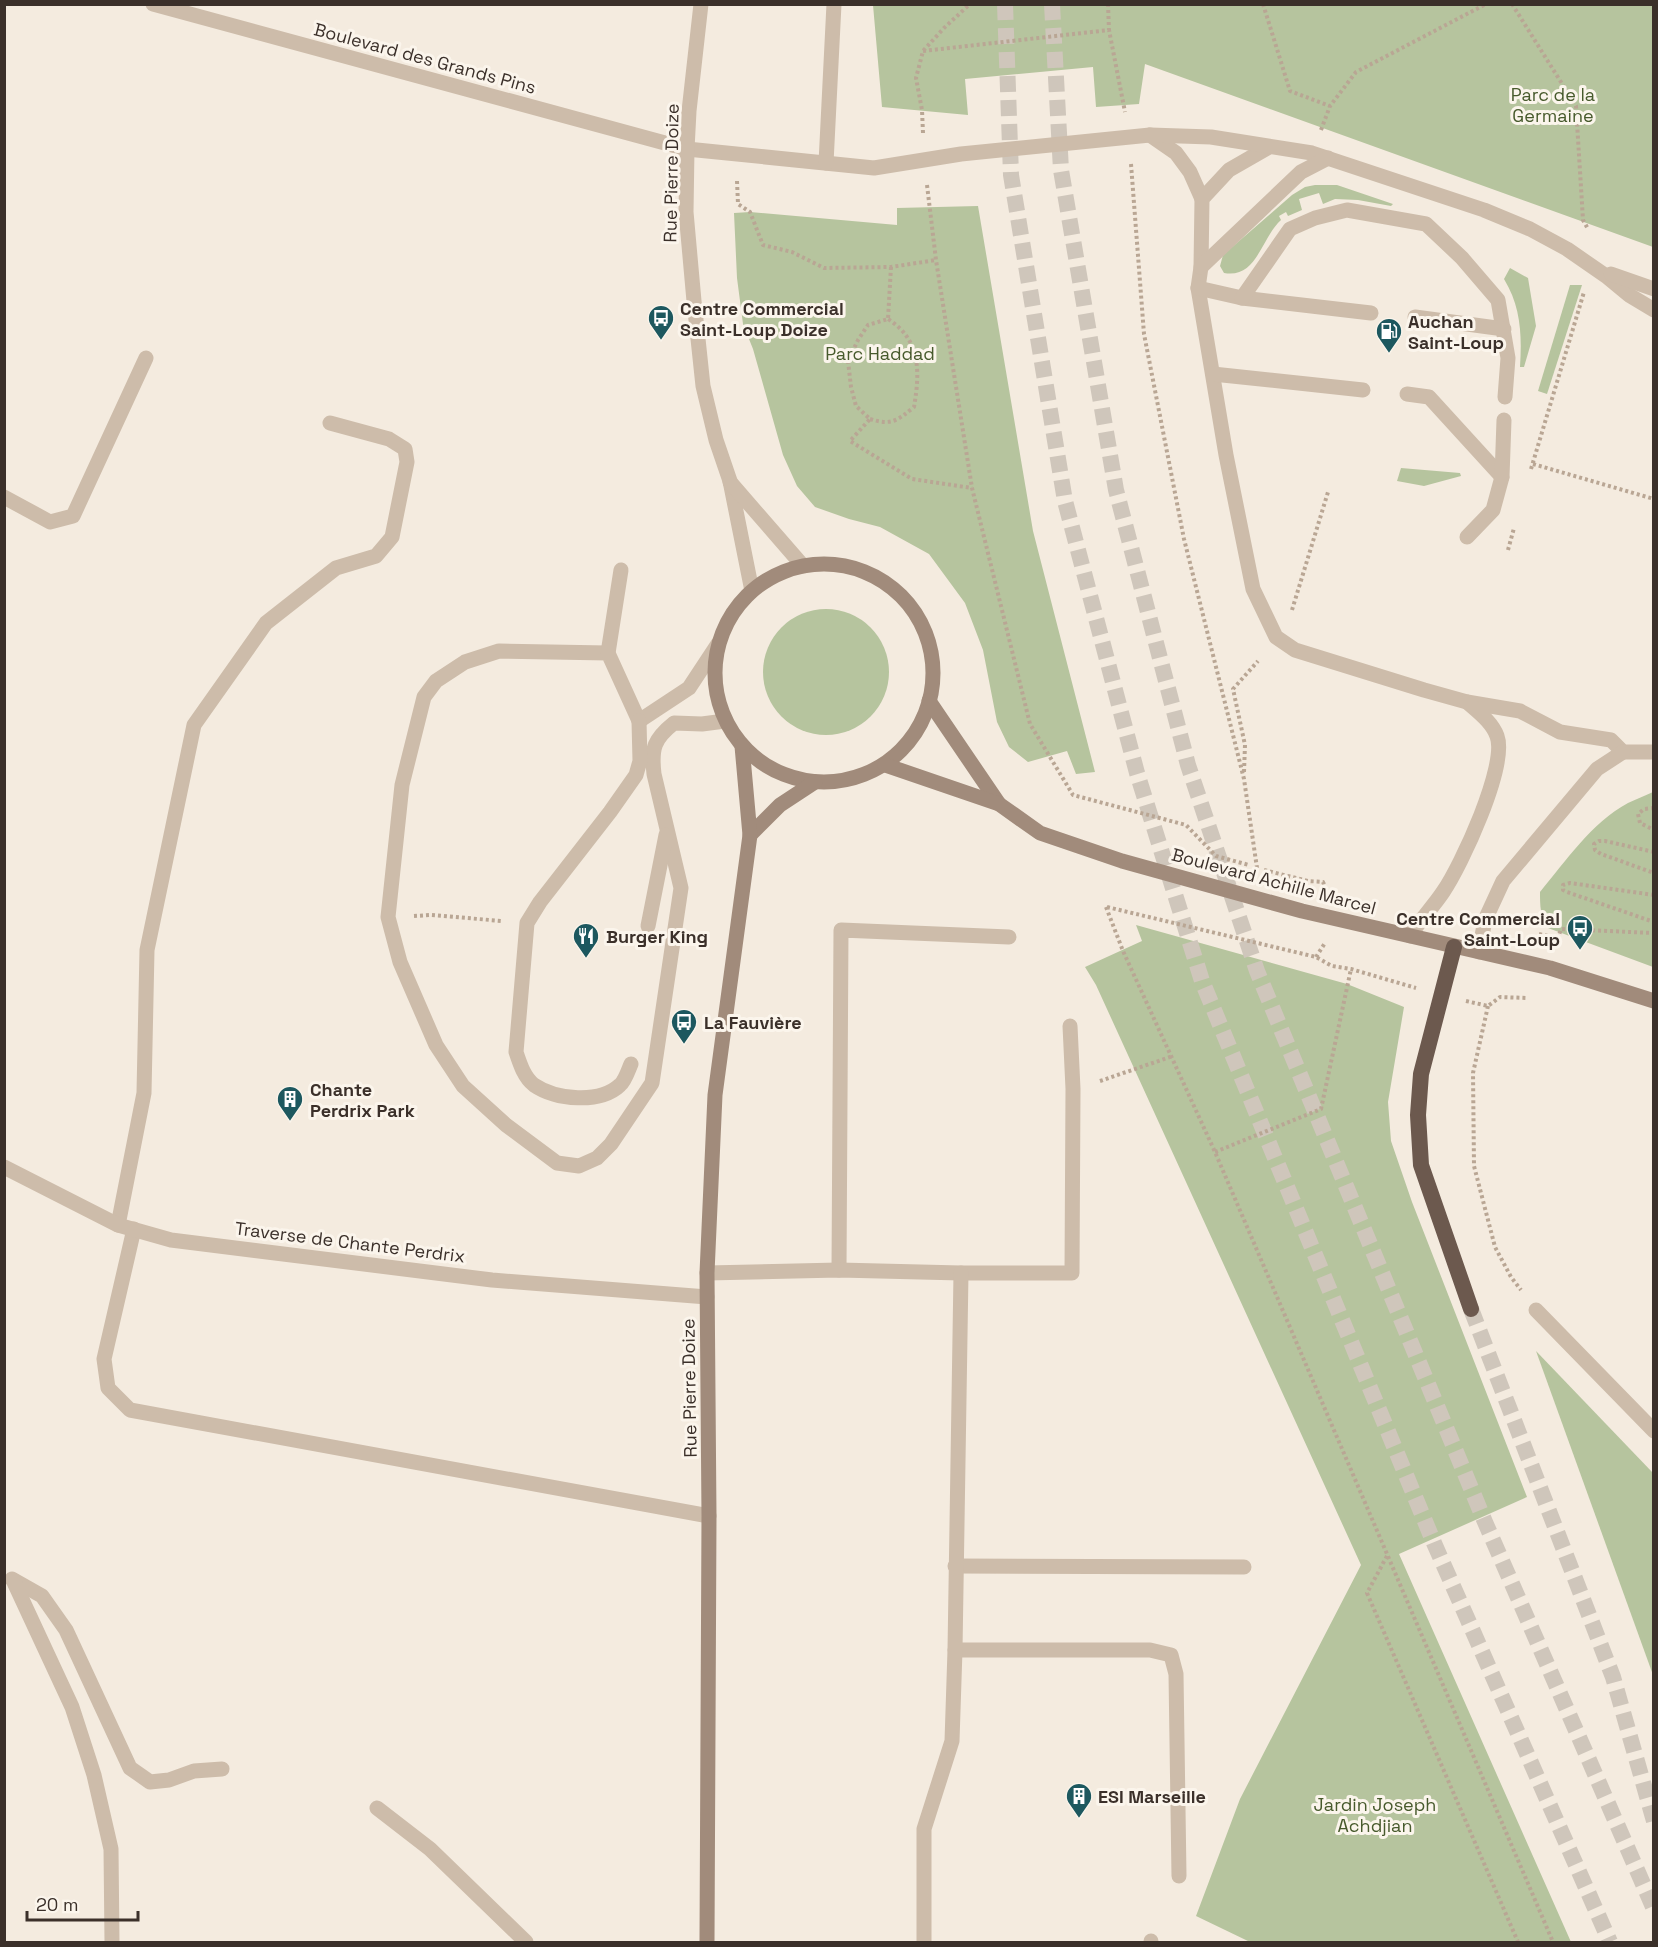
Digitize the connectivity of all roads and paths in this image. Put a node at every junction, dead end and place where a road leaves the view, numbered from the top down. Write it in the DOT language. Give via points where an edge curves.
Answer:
graph roads {
  1 [pos="153,4"];
  2 [pos="700,4"];
  3 [pos="834,4"];
  4 [pos="970,4"];
  5 [pos="1108,4"];
  6 [pos="1263,4"];
  7 [pos="1486,4"];
  8 [pos="1109,30"];
  9 [pos="923,51"];
  10 [pos="1330,106"];
  11 [pos="1150,135"];
  12 [pos="1129,137"];
  13 [pos="1269,147"];
  14 [pos="687,149"];
  15 [pos="1312,153"];
  16 [pos="737,154"];
  17 [pos="1329,158"];
  18 [pos="924,161"];
  19 [pos="825,163"];
  20 [pos="1202,199"];
  21 [pos="936,260"];
  22 [pos="1592,266"];
  23 [pos="891,267"];
  24 [pos="1201,267"];
  25 [pos="1198,288"];
  26 [pos="1653,290"];
  27 [pos="1242,298"];
  28 [pos="1653,310"];
  29 [pos="1371,313"];
  30 [pos="1415,317"];
  31 [pos="888,319"];
  32 [pos="1504,329"];
  33 [pos="146,358"];
  34 [pos="1213,374"];
  35 [pos="1363,390"];
  36 [pos="1407,394"];
  37 [pos="1505,397"];
  38 [pos="870,419"];
  39 [pos="1504,420"];
  40 [pos="330,423"];
  41 [pos="1533,464"];
  42 [pos="1502,477"];
  43 [pos="730,481"];
  44 [pos="972,488"];
  45 [pos="1328,492"];
  46 [pos="4,497"];
  47 [pos="1653,499"];
  48 [pos="1467,537"];
  49 [pos="803,566"];
  50 [pos="621,570"];
  51 [pos="752,591"];
  52 [pos="1289,619"];
  53 [pos="718,644"];
  54 [pos="608,653"];
  55 [pos="1258,662"];
  56 [pos="929,701"];
  57 [pos="1467,702"];
  58 [pos="639,721"];
  59 [pos="725,721"];
  60 [pos="742,746"];
  61 [pos="1623,752"];
  62 [pos="1653,752"];
  63 [pos="885,765"];
  64 [pos="1244,779"];
  65 [pos="815,782"];
  66 [pos="999,804"];
  67 [pos="1653,808"];
  68 [pos="1653,830"];
  69 [pos="667,831"];
  70 [pos="750,836"];
  71 [pos="1653,852"];
  72 [pos="1257,868"];
  73 [pos="1653,873"];
  74 [pos="1323,882"];
  75 [pos="1653,896"];
  76 [pos="388,917"];
  77 [pos="1653,922"];
  78 [pos="527,923"];
  79 [pos="648,926"];
  80 [pos="1653,933"];
  81 [pos="1539,934"];
  82 [pos="1410,936"];
  83 [pos="1009,937"];
  84 [pos="1454,947"];
  85 [pos="1479,952"];
  86 [pos="1316,957"];
  87 [pos="1351,969"];
  88 [pos="1653,1002"];
  89 [pos="1488,1006"];
  90 [pos="1070,1026"];
  91 [pos="1173,1056"];
  92 [pos="631,1064"];
  93 [pos="1073,1089"];
  94 [pos="1215,1152"];
  95 [pos="4,1167"];
  96 [pos="118,1225"];
  97 [pos="134,1228"];
  98 [pos="839,1270"];
  99 [pos="707,1273"];
  100 [pos="961,1273"];
  101 [pos="707,1297"];
  102 [pos="1471,1309"];
  103 [pos="1536,1310"];
  104 [pos="1653,1431"];
  105 [pos="709,1516"];
  106 [pos="1387,1555"];
  107 [pos="955,1566"];
  108 [pos="1244,1567"];
  109 [pos="9,1577"];
  110 [pos="955,1650"];
  111 [pos="222,1769"];
  112 [pos="377,1808"];
  113 [pos="1179,1876"];
  114 [pos="112,1942"];
  115 [pos="526,1942"];
  116 [pos="707,1942"];
  117 [pos="924,1942"];
  118 [pos="1518,1942"];
  119 [pos="1553,1942"];
  1 -- 14 [label="street, Boulevard des Grands Pins"];
  2 -- 14 [label="street, Rue Pierre Doize"];
  3 -- 19 [label="street"];
  4 -- 9 [label="path"];
  5 -- 8 [label="path"];
  6 -- 10 [label="path" via="1290,91"];
  7 -- 10 [label="path" via="1356,72"];
  8 -- 9 [label="path"];
  8 -- 12 [label="path"];
  9 -- 18 [label="path" via="916,78"];
  10 -- 15 [label="path"];
  11 -- 12 [label="street, Boulevard des Grands Pins"];
  11 -- 13 [label="street, Boulevard des Grands Pins" via="1211,136"];
  11 -- 20 [label="street" via="1176,153"];
  12 -- 18 [label="street, Boulevard des Grands Pins"];
  12 -- 64 [label="path" via="1144,334 1184,539"];
  13 -- 15 [label="street, Boulevard des Grands Pins"];
  13 -- 20 [label="street" via="1230,170"];
  14 -- 16 [label="street, Boulevard des Grands Pins"];
  14 -- 43 [label="street, Rue Pierre Doize" via="686,212 702,378 712,428"];
  15 -- 17 [label="street, Boulevard des Grands Pins"];
  16 -- 19 [label="street, Boulevard des Grands Pins"];
  16 -- 23 [label="path" via="738,204 750,212 763,245 792,252 824,268"];
  17 -- 22 [label="street, Boulevard des Grands Pins" via="1484,210 1530,229"];
  17 -- 24 [label="street" via="1301,172"];
  18 -- 19 [label="street, Boulevard des Grands Pins" via="874,168"];
  18 -- 21 [label="path"];
  20 -- 24 [label="street"];
  21 -- 23 [label="path"];
  21 -- 44 [label="path"];
  22 -- 26 [label="street"];
  22 -- 28 [label="street"];
  23 -- 31 [label="path"];
  24 -- 25 [label="street"];
  25 -- 27 [label="street"];
  25 -- 34 [label="street"];
  27 -- 29 [label="street"];
  27 -- 32 [label="street" via="1290,229 1347,210 1426,225 1462,258 1498,300"];
  30 -- 32 [label="street"];
  31 -- 38 [label="path" via="868,325 848,362 856,406"];
  31 -- 38 [label="path" via="901,327 914,349 919,381 915,407 898,420 883,423"];
  32 -- 37 [label="street" via="1508,358"];
  33 -- 46 [label="street" via="73,516 50,522"];
  34 -- 35 [label="street"];
  34 -- 57 [label="street" via="1253,589 1276,637 1295,650"];
  36 -- 42 [label="street" via="1429,397"];
  38 -- 44 [label="path" via="850,441 912,479"];
  39 -- 42 [label="street"];
  40 -- 96 [label="street" via="389,439 405,449 407,462 392,537 376,556 336,568 266,623 194,725 147,950 144,1093"];
  41 -- 47 [label="path"];
  42 -- 48 [label="street" via="1492,510"];
  43 -- 49 [label="street, Rue Pierre Doize"];
  43 -- 51 [label="street, Rue Pierre Doize"];
  44 -- 72 [label="path" via="1030,724 1073,795 1186,825 1216,856"];
  45 -- 52 [label="path"];
  49 -- 51 [label="main road" via="776,575"];
  49 -- 56 [label="main road" via="836,564 868,573 896,590 917,616 930,646 933,679"];
  50 -- 54 [label="street"];
  51 -- 53 [label="main road" via="731,615"];
  53 -- 58 [label="street" via="689,688"];
  53 -- 59 [label="main road" via="714,670"];
  54 -- 58 [label="street"];
  54 -- 76 [label="street" via="499,651 465,662 436,681 424,697 402,785"];
  55 -- 64 [label="path" via="1233,689 1245,745"];
  56 -- 63 [label="main road" via="913,736"];
  56 -- 66 [label="main road, Boulevard Achille Marcel"];
  57 -- 61 [label="street" via="1520,711 1560,732 1611,740"];
  57 -- 82 [label="street" via="1491,724 1500,751 1466,850 1444,891"];
  58 -- 78 [label="street" via="640,761 636,775"];
  59 -- 60 [label="main road"];
  59 -- 69 [label="street" via="674,723 659,735 652,757"];
  60 -- 65 [label="main road" via="775,771"];
  60 -- 70 [label="main road, Rue Pierre Doize"];
  61 -- 62 [label="street"];
  61 -- 85 [label="street" via="1598,769 1503,881 1485,920"];
  63 -- 65 [label="main road" via="843,781"];
  63 -- 66 [label="main road, Boulevard Achille Marcel"];
  64 -- 72 [label="path"];
  65 -- 70 [label="main road" via="780,805"];
  66 -- 82 [label="main road, Boulevard Achille Marcel" via="1040,833 1122,861 1302,911"];
  67 -- 68 [label="path" via="1638,814 1640,823"];
  69 -- 76 [label="street" via="681,888 652,1083 611,1144 597,1158 579,1166 557,1163 463,1086 436,1045 400,962"];
  69 -- 79 [label="street"];
  70 -- 99 [label="main road, Rue Pierre Doize" via="715,1095"];
  71 -- 73 [label="path" via="1599,841 1594,844 1601,854"];
  72 -- 74 [label="path"];
  75 -- 77 [label="path" via="1563,885 1567,892"];
  76 -- 78 [label="path" via="431,915"];
  78 -- 92 [label="street" via="516,1052 522,1070 543,1089 580,1098 602,1096 620,1085"];
  80 -- 81 [label="path" via="1562,929 1558,938"];
  82 -- 84 [label="main road, Boulevard Achille Marcel"];
  83 -- 98 [label="street" via="841,930"];
  84 -- 85 [label="main road, Boulevard Achille Marcel"];
  84 -- 102 [label="highway" via="1421,1074 1418,1115 1421,1165"];
  85 -- 88 [label="main road, Boulevard Achille Marcel" via="1550,968"];
  86 -- 91 [label="path" via="1106,907"];
  87 -- 94 [label="path" via="1320,1109"];
  89 -- 103 [label="path" via="1473,1073 1474,1166 1496,1247 1511,1277"];
  90 -- 93 [label="street"];
  91 -- 93 [label="path"];
  91 -- 94 [label="path"];
  93 -- 100 [label="street" via="1072,1273"];
  94 -- 106 [label="path"];
  95 -- 96 [label="street, Traverse de Chante Perdrix"];
  96 -- 97 [label="street, Traverse de Chante Perdrix"];
  97 -- 101 [label="street, Traverse de Chante Perdrix" via="171,1240 492,1280"];
  97 -- 105 [label="street" via="104,1359 108,1388 130,1410"];
  98 -- 99 [label="street"];
  98 -- 100 [label="street"];
  99 -- 101 [label="main road, Rue Pierre Doize"];
  100 -- 107 [label="street"];
  101 -- 105 [label="main road, Rue Pierre Doize"];
  103 -- 104 [label="street"];
  105 -- 116 [label="main road, Rue Pierre Doize"];
  106 -- 118 [label="path" via="1367,1593"];
  106 -- 119 [label="path"];
  107 -- 108 [label="street"];
  107 -- 110 [label="street"];
  109 -- 111 [label="street" via="42,1596 66,1630 130,1768 150,1782 194,1771"];
  109 -- 114 [label="street" via="72,1707 94,1775 111,1849"];
  110 -- 113 [label="street" via="1150,1650 1171,1655 1176,1674"];
  110 -- 117 [label="street" via="952,1741 924,1829"];
  112 -- 115 [label="street" via="430,1849"];
}
